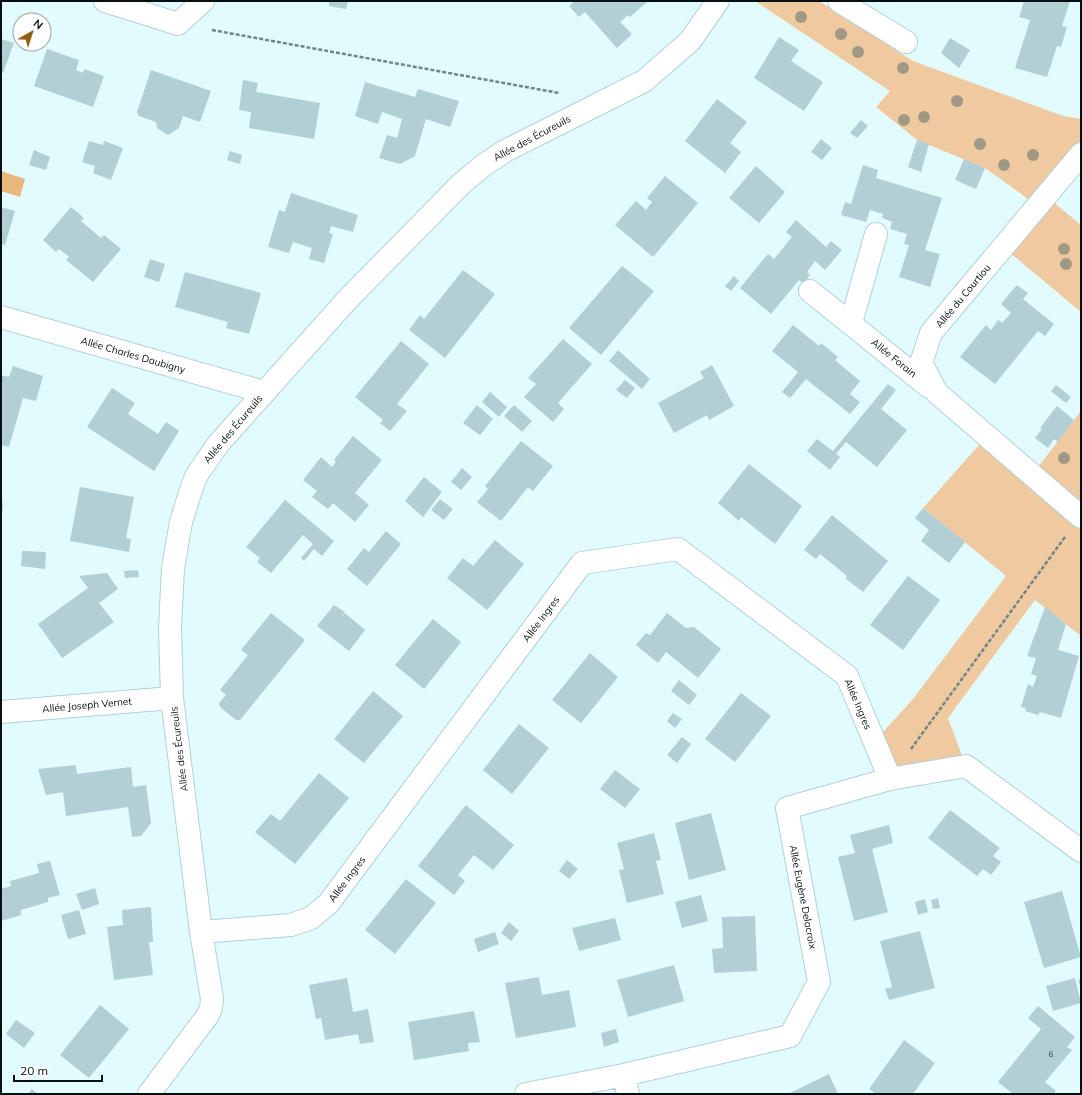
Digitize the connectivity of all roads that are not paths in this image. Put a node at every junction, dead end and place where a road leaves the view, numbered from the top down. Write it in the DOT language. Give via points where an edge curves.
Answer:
graph roads {
  1 [pos="105,1"];
  2 [pos="203,1"];
  3 [pos="718,1"];
  4 [pos="839,1"];
  5 [pos="906,42"];
  6 [pos="1081,154"];
  7 [pos="876,234"];
  8 [pos="810,291"];
  9 [pos="1,317"];
  10 [pos="851,324"];
  11 [pos="264,392"];
  12 [pos="937,393"];
  13 [pos="1081,516"];
  14 [pos="172,698"];
  15 [pos="1,712"];
  16 [pos="890,779"];
  17 [pos="1081,851"];
  18 [pos="201,932"];
  19 [pos="626,1084"];
  20 [pos="149,1094"];
  21 [pos="526,1094"];
  1 -- 2 [label="street" via="178,24"];
  3 -- 11 [label="street, Allée des Écureuils" via="690,41 644,81 505,151 461,184 347,300"];
  4 -- 5 [label="street"];
  6 -- 12 [label="street, Allée du Courtiou" via="931,334 921,363"];
  7 -- 10 [label="street"];
  8 -- 10 [label="street, Allée Forain"];
  9 -- 11 [label="street, Allée Charles Daubigny"];
  10 -- 12 [label="street, Allée Forain"];
  11 -- 14 [label="street, Allée des Écureuils" via="206,460 196,476 181,522 173,568 170,628"];
  12 -- 13 [label="street, Allée du Courtiou"];
  14 -- 15 [label="street, Allée Joseph Vernet"];
  14 -- 18 [label="street, Allée des Écureuils"];
  16 -- 17 [label="street, Allée Eugène Delacroix" via="966,766"];
  16 -- 18 [label="street, Allée Ingres" via="847,676 678,549 582,563 328,904 310,918 291,925"];
  16 -- 19 [label="street, Allée Eugène Delacroix" via="787,808 819,982 790,1036"];
  18 -- 20 [label="street, Allée des Écureuils" via="212,999 211,1008"];
  19 -- 21 [label="street, Allée Eugène Delacroix"];
}
